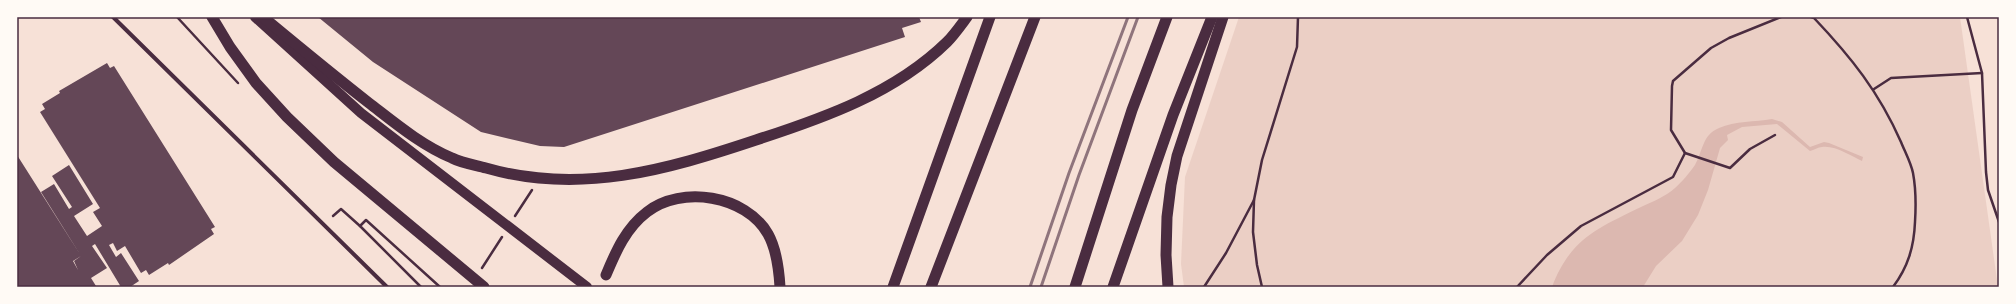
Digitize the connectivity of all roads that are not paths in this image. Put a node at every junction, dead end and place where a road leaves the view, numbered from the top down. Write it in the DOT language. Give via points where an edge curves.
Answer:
graph roads {
  1 [pos="113,17"];
  2 [pos="212,17"];
  3 [pos="255,17"];
  4 [pos="263,17"];
  5 [pos="967,17"];
  6 [pos="990,17"];
  7 [pos="1035,17"];
  8 [pos="1167,17"];
  9 [pos="1212,17"];
  10 [pos="1223,17"];
  11 [pos="606,275"];
  12 [pos="387,287"];
  13 [pos="484,287"];
  14 [pos="587,287"];
  15 [pos="780,287"];
  16 [pos="893,287"];
  17 [pos="931,287"];
  18 [pos="1075,287"];
  19 [pos="1113,287"];
  20 [pos="1168,287"];
  1 -- 12 [label="street"];
  2 -- 13 [label="highway" via="256,83 287,117 340,167"];
  3 -- 14 [label="main road" via="361,113"];
  4 -- 5 [label="highway" via="407,133 452,158 515,177 561,181 605,179 662,169 803,125 867,98 913,70 948,41"];
  6 -- 16 [label="highway"];
  7 -- 17 [label="highway"];
  8 -- 18 [label="highway" via="1132,110"];
  9 -- 19 [label="highway" via="1173,115"];
  10 -- 20 [label="highway" via="1177,156 1171,185 1167,217"];
  11 -- 15 [label="highway" via="616,250 628,231 648,211 674,198 706,196 732,203 754,217 768,233 779,270"];
}
